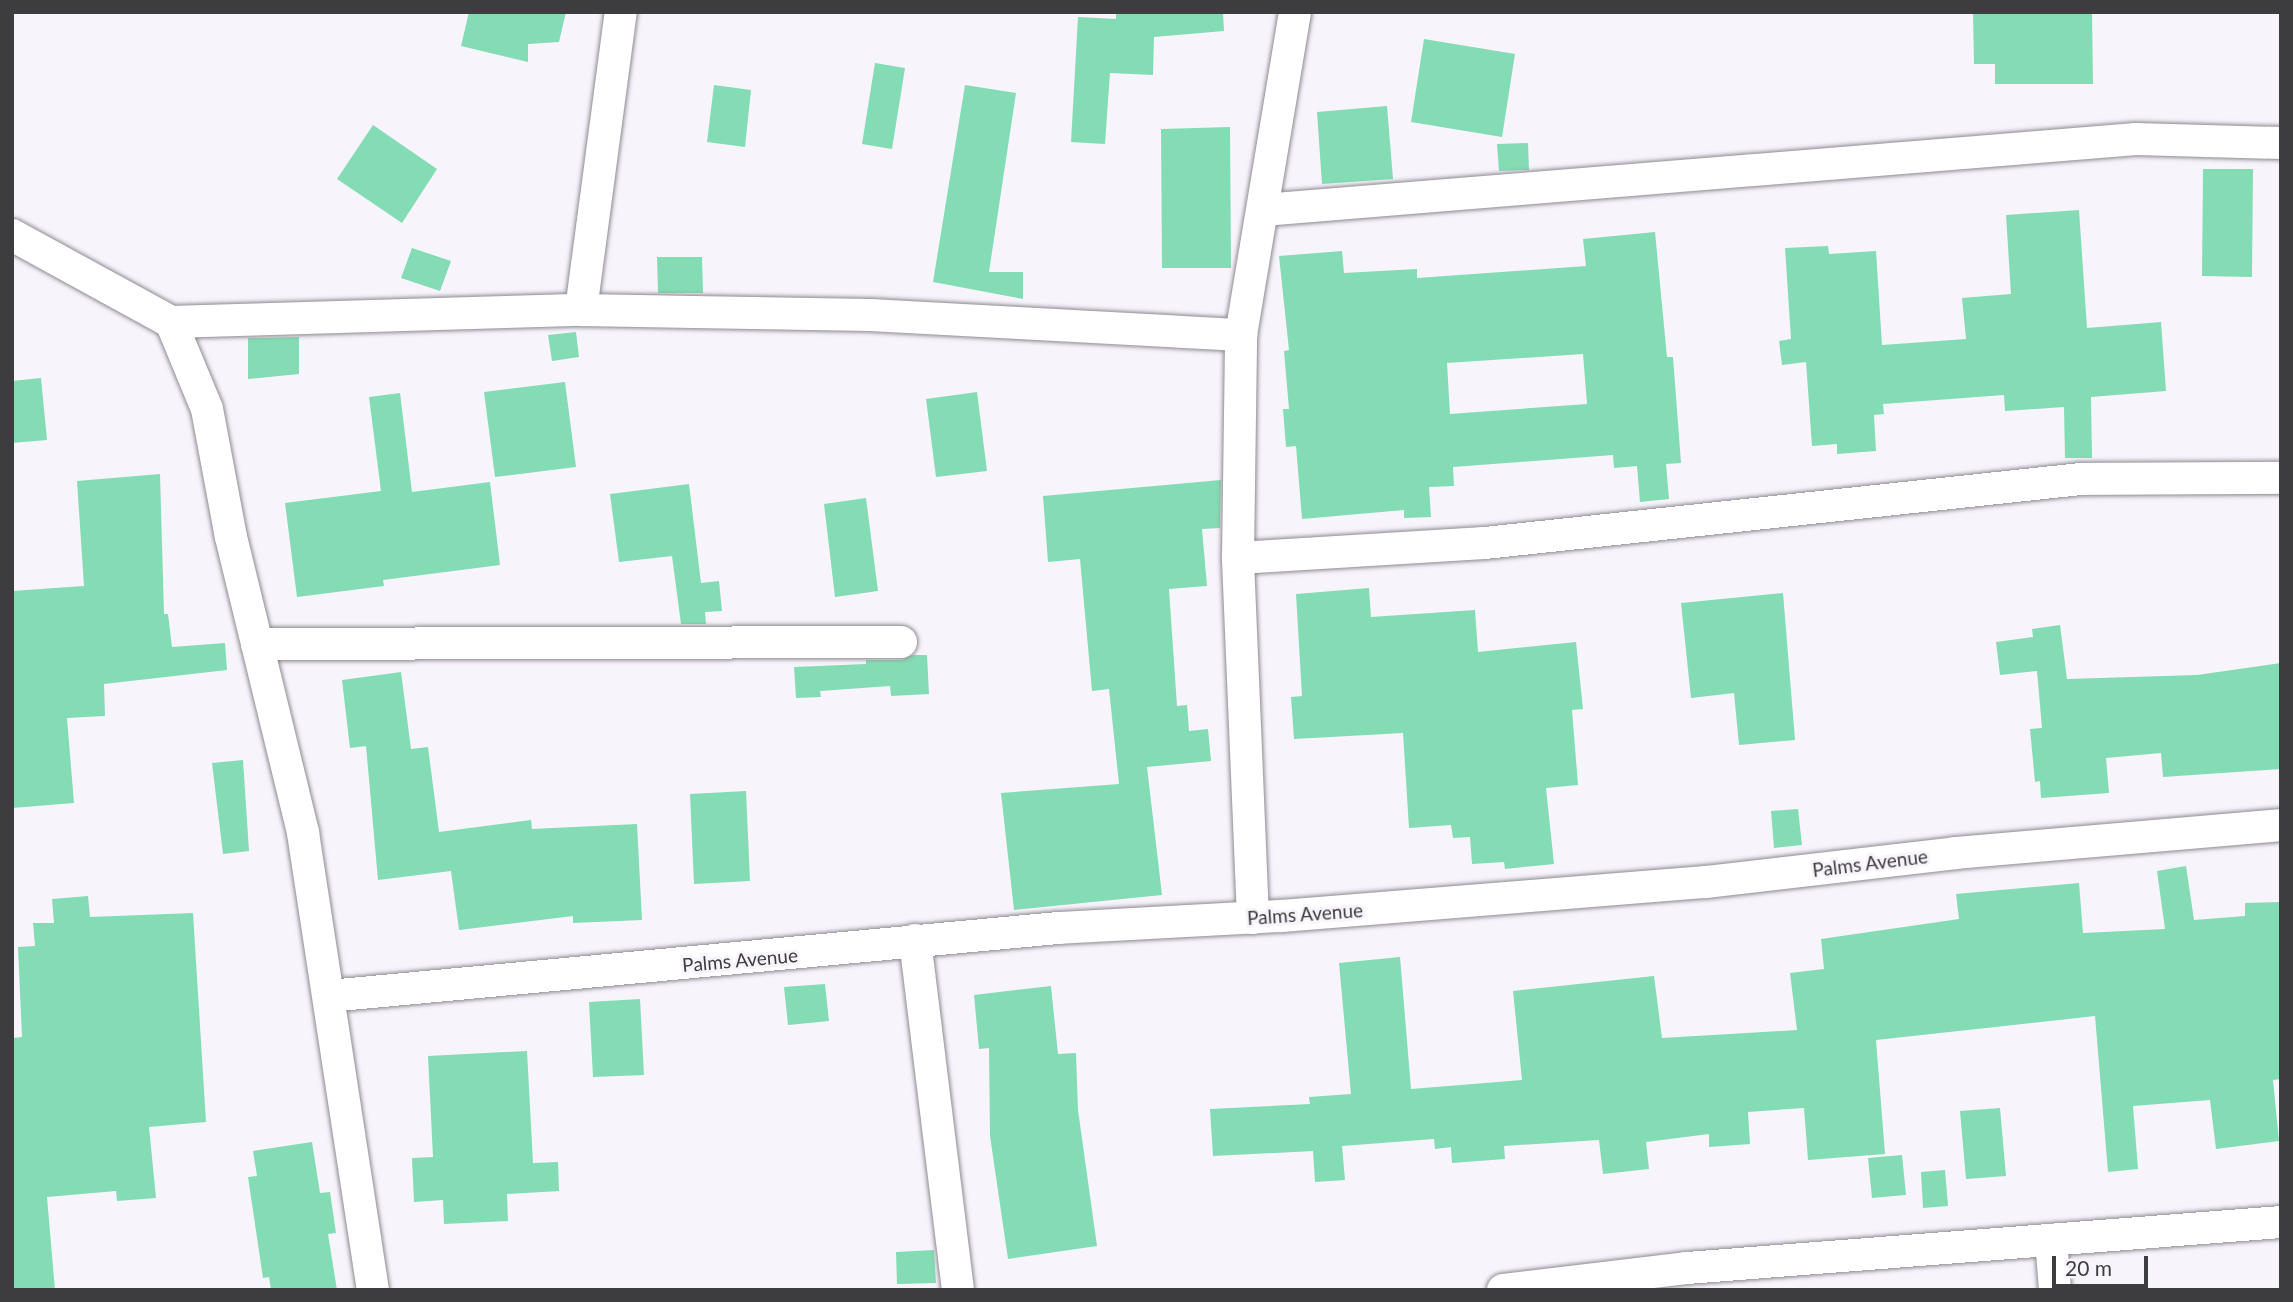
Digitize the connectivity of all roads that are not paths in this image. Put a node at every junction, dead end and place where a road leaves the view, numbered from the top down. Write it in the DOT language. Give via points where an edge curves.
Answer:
graph roads {
  1 [pos="621,12"];
  2 [pos="1295,12"];
  3 [pos="2281,143"];
  4 [pos="1263,210"];
  5 [pos="12,234"];
  6 [pos="582,310"];
  7 [pos="171,322"];
  8 [pos="1241,335"];
  9 [pos="2281,478"];
  10 [pos="1238,558"];
  11 [pos="901,642"];
  12 [pos="257,643"];
  13 [pos="2281,825"];
  14 [pos="1253,918"];
  15 [pos="915,940"];
  16 [pos="329,996"];
  17 [pos="2281,1222"];
  18 [pos="2051,1240"];
  19 [pos="373,1290"];
  20 [pos="958,1290"];
  21 [pos="1503,1290"];
  22 [pos="2054,1290"];
  1 -- 6 [label="street"];
  2 -- 4 [label="street"];
  3 -- 4 [label="street" via="2136,139"];
  4 -- 8 [label="street"];
  5 -- 7 [label="street"];
  6 -- 7 [label="street"];
  6 -- 8 [label="street" via="870,315"];
  7 -- 12 [label="street" via="207,409"];
  8 -- 10 [label="street"];
  9 -- 10 [label="street" via="2081,479 1485,543"];
  10 -- 14 [label="street"];
  11 -- 12 [label="street"];
  12 -- 16 [label="street" via="303,833"];
  13 -- 14 [label="street, Palms Avenue" via="1955,853 1706,882"];
  14 -- 15 [label="street, Palms Avenue"];
  15 -- 16 [label="street, Palms Avenue"];
  15 -- 20 [label="street"];
  16 -- 19 [label="street"];
  17 -- 18 [label="street"];
  18 -- 21 [label="street" via="1687,1268"];
  18 -- 22 [label="street"];
}
